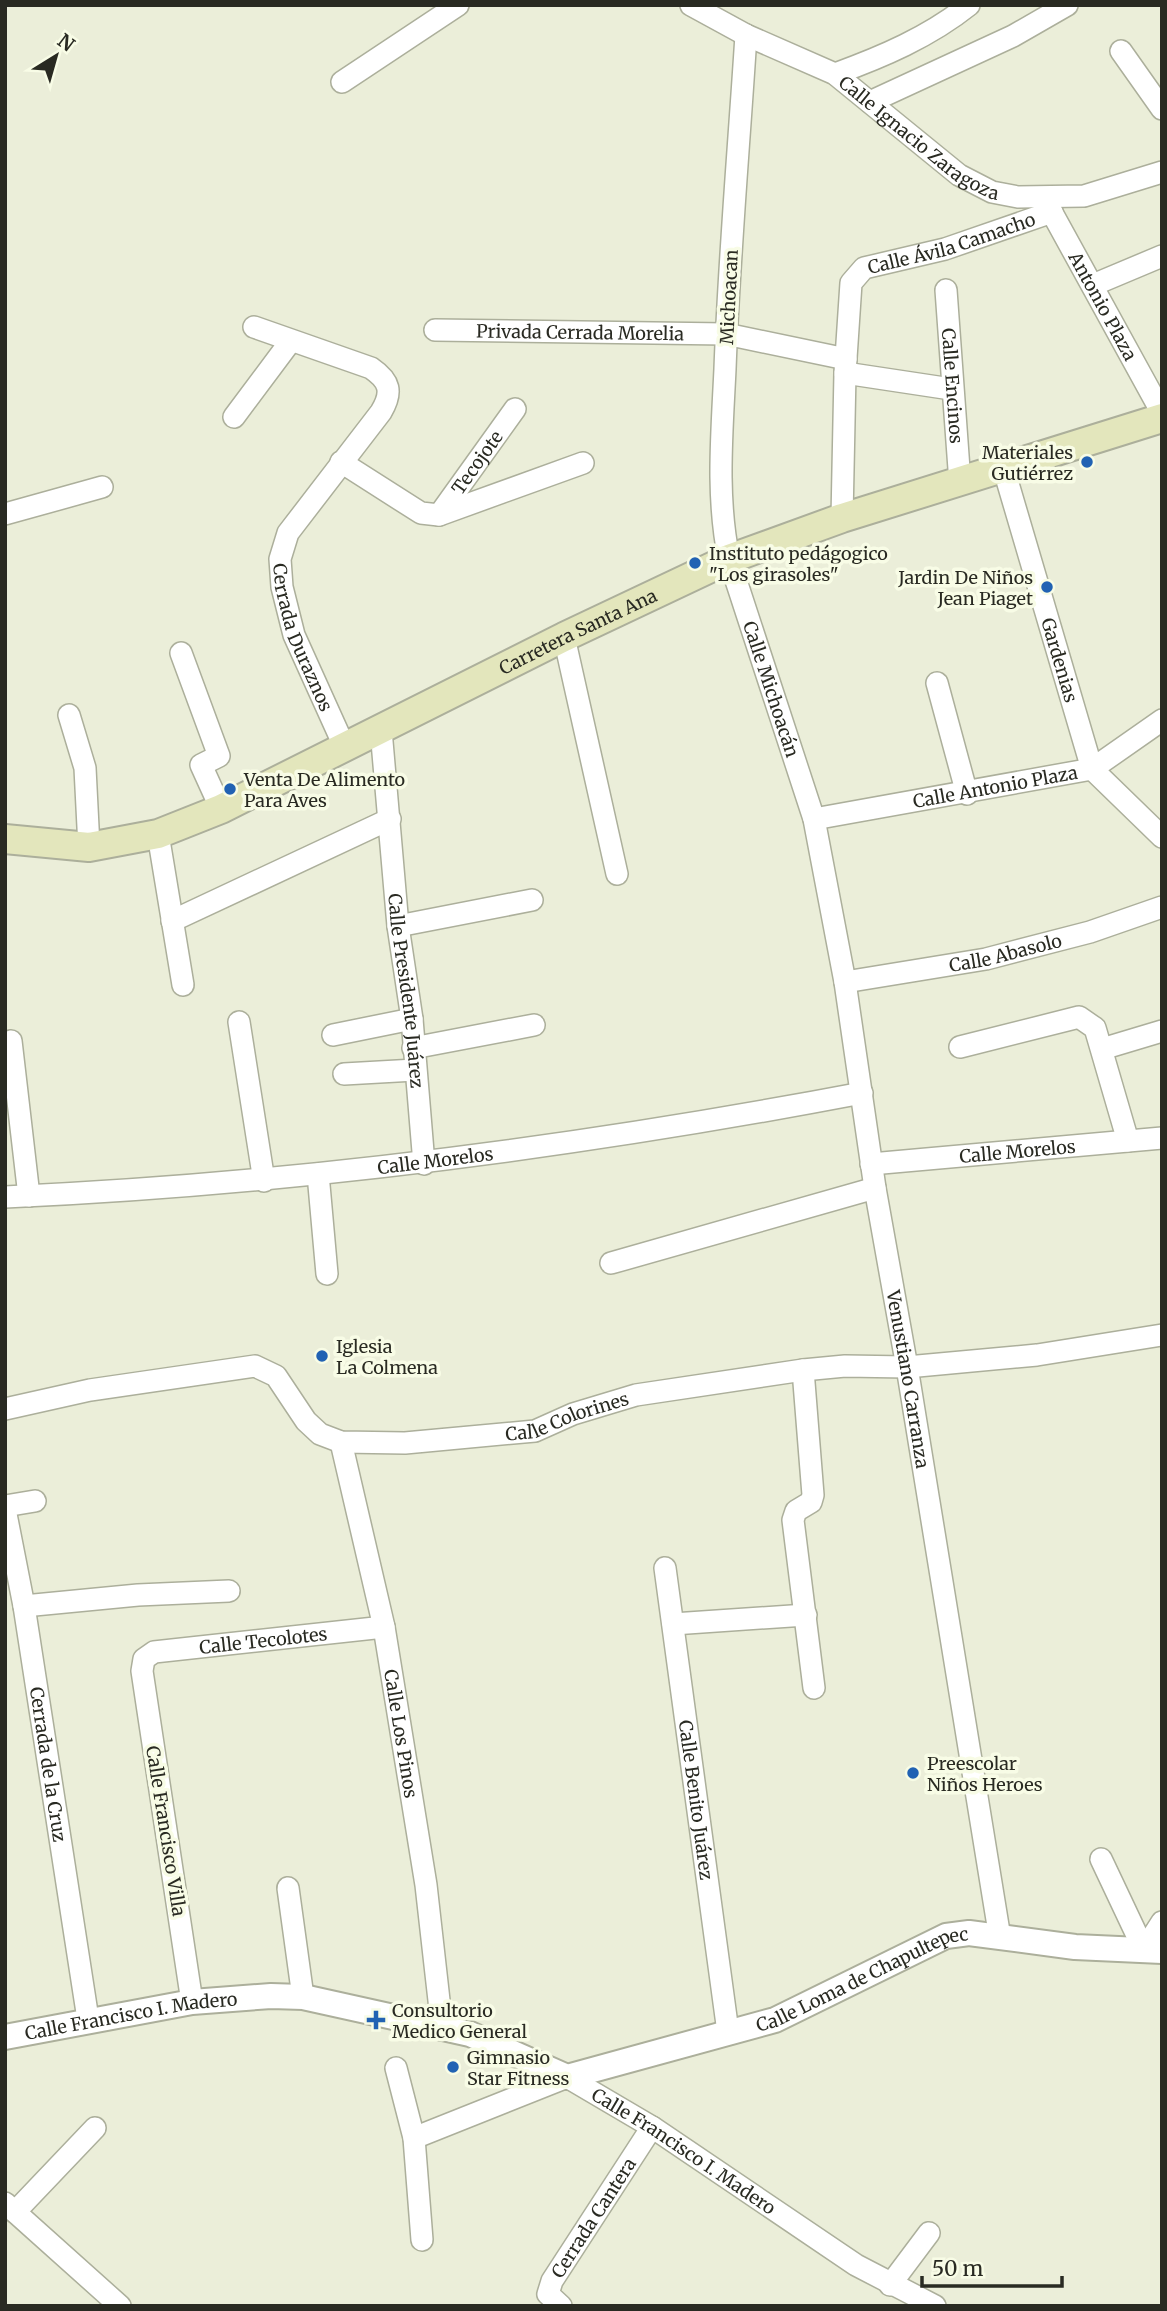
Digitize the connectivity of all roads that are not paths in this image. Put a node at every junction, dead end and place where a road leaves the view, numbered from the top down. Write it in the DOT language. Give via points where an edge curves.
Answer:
graph roads {
  1 [pos="458,5"];
  2 [pos="691,5"];
  3 [pos="969,5"];
  4 [pos="1067,5"];
  5 [pos="746,35"];
  6 [pos="1121,51"];
  7 [pos="835,74"];
  8 [pos="342,82"];
  9 [pos="870,103"];
  10 [pos="1162,108"];
  11 [pos="1162,172"];
  12 [pos="1048,205"];
  13 [pos="1162,256"];
  14 [pos="1093,285"];
  15 [pos="947,290"];
  16 [pos="254,327"];
  17 [pos="435,330"];
  18 [pos="726,334"];
  19 [pos="290,342"];
  20 [pos="846,366"];
  21 [pos="951,389"];
  22 [pos="515,409"];
  23 [pos="1162,416"];
  24 [pos="234,417"];
  25 [pos="341,462"];
  26 [pos="583,463"];
  27 [pos="1004,470"];
  28 [pos="960,483"];
  29 [pos="102,486"];
  30 [pos="5,514"];
  31 [pos="439,515"];
  32 [pos="842,518"];
  33 [pos="729,559"];
  34 [pos="564,637"];
  35 [pos="181,653"];
  36 [pos="937,683"];
  37 [pos="69,715"];
  38 [pos="1162,720"];
  39 [pos="381,730"];
  40 [pos="345,748"];
  41 [pos="1092,769"];
  42 [pos="967,793"];
  43 [pos="221,809"];
  44 [pos="814,819"];
  45 [pos="390,820"];
  46 [pos="158,834"];
  47 [pos="1162,837"];
  48 [pos="5,839"];
  49 [pos="89,847"];
  50 [pos="617,874"];
  51 [pos="532,900"];
  52 [pos="1162,907"];
  53 [pos="172,921"];
  54 [pos="398,926"];
  55 [pos="845,982"];
  56 [pos="183,985"];
  57 [pos="412,1019"];
  58 [pos="239,1021"];
  59 [pos="534,1025"];
  60 [pos="1162,1031"];
  61 [pos="333,1035"];
  62 [pos="11,1041"];
  63 [pos="960,1047"];
  64 [pos="1102,1049"];
  65 [pos="414,1059"];
  66 [pos="344,1074"];
  67 [pos="862,1093"];
  68 [pos="1162,1138"];
  69 [pos="1128,1141"];
  70 [pos="424,1164"];
  71 [pos="871,1164"];
  72 [pos="318,1174"];
  73 [pos="264,1181"];
  74 [pos="875,1188"];
  75 [pos="29,1196"];
  76 [pos="5,1197"];
  77 [pos="611,1263"];
  78 [pos="327,1274"];
  79 [pos="1162,1335"];
  80 [pos="907,1367"];
  81 [pos="803,1370"];
  82 [pos="5,1409"];
  83 [pos="341,1442"];
  84 [pos="35,1501"];
  85 [pos="5,1507"];
  86 [pos="665,1568"];
  87 [pos="229,1591"];
  88 [pos="24,1606"];
  89 [pos="806,1615"];
  90 [pos="673,1625"];
  91 [pos="384,1627"];
  92 [pos="144,1659"];
  93 [pos="814,1688"];
  94 [pos="1101,1859"];
  95 [pos="288,1888"];
  96 [pos="1162,1922"];
  97 [pos="999,1938"];
  98 [pos="1153,1950"];
  99 [pos="303,1997"];
  100 [pos="192,2002"];
  101 [pos="88,2019"];
  102 [pos="442,2027"];
  103 [pos="728,2032"];
  104 [pos="5,2037"];
  105 [pos="396,2068"];
  106 [pos="567,2077"];
  107 [pos="653,2127"];
  108 [pos="95,2128"];
  109 [pos="414,2138"];
  110 [pos="10,2207"];
  111 [pos="929,2233"];
  112 [pos="422,2239"];
  113 [pos="890,2284"];
  114 [pos="120,2306"];
  115 [pos="561,2306"];
  116 [pos="934,2306"];
  1 -- 8 [label="street"];
  2 -- 5 [label="street, Calle Ignacio Zaragoza"];
  3 -- 7 [label="street" via="930,32"];
  4 -- 9 [label="street" via="1013,36"];
  5 -- 7 [label="street, Calle Ignacio Zaragoza"];
  5 -- 18 [label="street, Michoacan"];
  6 -- 10 [label="street"];
  7 -- 9 [label="street, Calle Ignacio Zaragoza"];
  9 -- 12 [label="street, Calle Ignacio Zaragoza" via="959,174 992,192"];
  11 -- 12 [label="street, Calle Ignacio Zaragoza"];
  12 -- 14 [label="street, Antonio Plaza"];
  12 -- 20 [label="street, Calle Ávila Camacho" via="945,249 864,268 851,283"];
  13 -- 14 [label="street"];
  14 -- 23 [label="street, Antonio Plaza"];
  15 -- 21 [label="street, Calle Encinos"];
  16 -- 19 [label="street"];
  17 -- 18 [label="street, Privada Cerrada Morelia"];
  18 -- 20 [label="street"];
  18 -- 33 [label="street, Michoacan" via="720,488"];
  19 -- 24 [label="street"];
  19 -- 25 [label="street, Cerrada Duraznos" via="371,368 390,387 382,412"];
  20 -- 21 [label="street"];
  20 -- 32 [label="street, Calle Ávila Camacho"];
  21 -- 28 [label="street, Calle Encinos"];
  22 -- 31 [label="street, Tecojote"];
  23 -- 27 [label="main road, Carretera Santa Ana"];
  25 -- 31 [label="street" via="421,513"];
  25 -- 40 [label="street, Cerrada Duraznos" via="288,533 279,559 294,635"];
  26 -- 31 [label="street"];
  27 -- 28 [label="main road, Carretera Santa Ana"];
  27 -- 41 [label="street, Gardenias"];
  28 -- 32 [label="main road, Carretera Santa Ana"];
  29 -- 30 [label="street"];
  32 -- 33 [label="main road, Carretera Santa Ana"];
  33 -- 34 [label="main road, Carretera Santa Ana"];
  33 -- 44 [label="street, Calle Michoacán"];
  34 -- 39 [label="main road, Carretera Santa Ana"];
  34 -- 50 [label="street"];
  35 -- 43 [label="street" via="219,756 201,765"];
  36 -- 42 [label="street"];
  37 -- 49 [label="street" via="85,768"];
  38 -- 41 [label="street, Calle Antonio Plaza"];
  39 -- 40 [label="main road, Carretera Santa Ana"];
  39 -- 45 [label="street, Calle Presidente Juárez"];
  40 -- 43 [label="main road, Carretera Santa Ana"];
  41 -- 42 [label="street, Calle Antonio Plaza"];
  41 -- 47 [label="street"];
  42 -- 44 [label="street, Calle Antonio Plaza"];
  43 -- 46 [label="main road, Carretera Santa Ana"];
  44 -- 55 [label="street, Venustiano Carranza"];
  45 -- 53 [label="street"];
  45 -- 54 [label="street, Calle Presidente Juárez"];
  46 -- 49 [label="main road, Carretera Santa Ana"];
  46 -- 53 [label="street"];
  48 -- 49 [label="main road, Carretera Santa Ana"];
  51 -- 54 [label="street"];
  52 -- 55 [label="street, Calle Abasolo" via="1090,932 986,959"];
  53 -- 56 [label="street"];
  54 -- 57 [label="street, Calle Presidente Juárez"];
  55 -- 67 [label="street, Venustiano Carranza"];
  57 -- 61 [label="street"];
  57 -- 65 [label="street, Calle Presidente Juárez"];
  58 -- 73 [label="street"];
  59 -- 65 [label="street"];
  60 -- 64 [label="street"];
  62 -- 75 [label="street"];
  63 -- 64 [label="street" via="1079,1017 1092,1024"];
  64 -- 69 [label="street"];
  65 -- 66 [label="street"];
  65 -- 70 [label="street, Calle Presidente Juárez"];
  67 -- 70 [label="street, Calle Morelos" via="684,1127"];
  67 -- 71 [label="street, Venustiano Carranza"];
  68 -- 69 [label="street, Calle Morelos"];
  69 -- 71 [label="street, Calle Morelos"];
  70 -- 72 [label="street, Calle Morelos"];
  71 -- 74 [label="street, Venustiano Carranza"];
  72 -- 73 [label="street, Calle Morelos"];
  72 -- 78 [label="street"];
  73 -- 75 [label="street, Calle Morelos"];
  74 -- 77 [label="street"];
  74 -- 80 [label="street, Venustiano Carranza"];
  75 -- 76 [label="street, Calle Morelos"];
  79 -- 80 [label="street, Calle Colorines" via="1037,1355"];
  80 -- 81 [label="street, Calle Colorines"];
  80 -- 97 [label="street, Venustiano Carranza"];
  81 -- 83 [label="street, Calle Colorines" via="636,1395 535,1431 405,1443"];
  81 -- 89 [label="street" via="813,1495 793,1520"];
  82 -- 83 [label="street, Calle Colorines" via="90,1390 255,1366 276,1376 320,1434"];
  83 -- 91 [label="street, Calle Los Pinos"];
  84 -- 85 [label="street"];
  85 -- 88 [label="street, Cerrada de la Cruz"];
  86 -- 90 [label="street, Calle Benito Juárez"];
  87 -- 88 [label="street"];
  88 -- 101 [label="street, Cerrada de la Cruz"];
  89 -- 90 [label="street"];
  89 -- 93 [label="street"];
  90 -- 103 [label="street, Calle Benito Juárez"];
  91 -- 92 [label="street, Calle Tecolotes" via="154,1652"];
  91 -- 102 [label="street, Calle Los Pinos" via="426,1885"];
  92 -- 100 [label="street, Calle Francisco Villa" via="142,1671"];
  94 -- 98 [label="street"];
  95 -- 99 [label="street"];
  96 -- 98 [label="street"];
  97 -- 98 [label="street, Calle Loma de Chapultepec"];
  97 -- 103 [label="street, Calle Loma de Chapultepec" via="969,1933 947,1936 808,2006"];
  99 -- 100 [label="street, Calle Francisco I. Madero"];
  99 -- 102 [label="street, Calle Francisco I. Madero"];
  100 -- 101 [label="street, Calle Francisco I. Madero"];
  101 -- 104 [label="street, Calle Francisco I. Madero"];
  102 -- 106 [label="street, Calle Francisco I. Madero" via="470,2034"];
  103 -- 106 [label="street, Calle Loma de Chapultepec"];
  105 -- 109 [label="street"];
  106 -- 107 [label="street, Calle Francisco I. Madero"];
  106 -- 109 [label="street"];
  107 -- 113 [label="street, Calle Francisco I. Madero"];
  107 -- 115 [label="street, Cerrada Cantera" via="552,2281 548,2294"];
  108 -- 110 [label="street"];
  109 -- 112 [label="street"];
  110 -- 114 [label="street"];
  111 -- 113 [label="street"];
  113 -- 116 [label="street, Calle Francisco I. Madero"];
}
